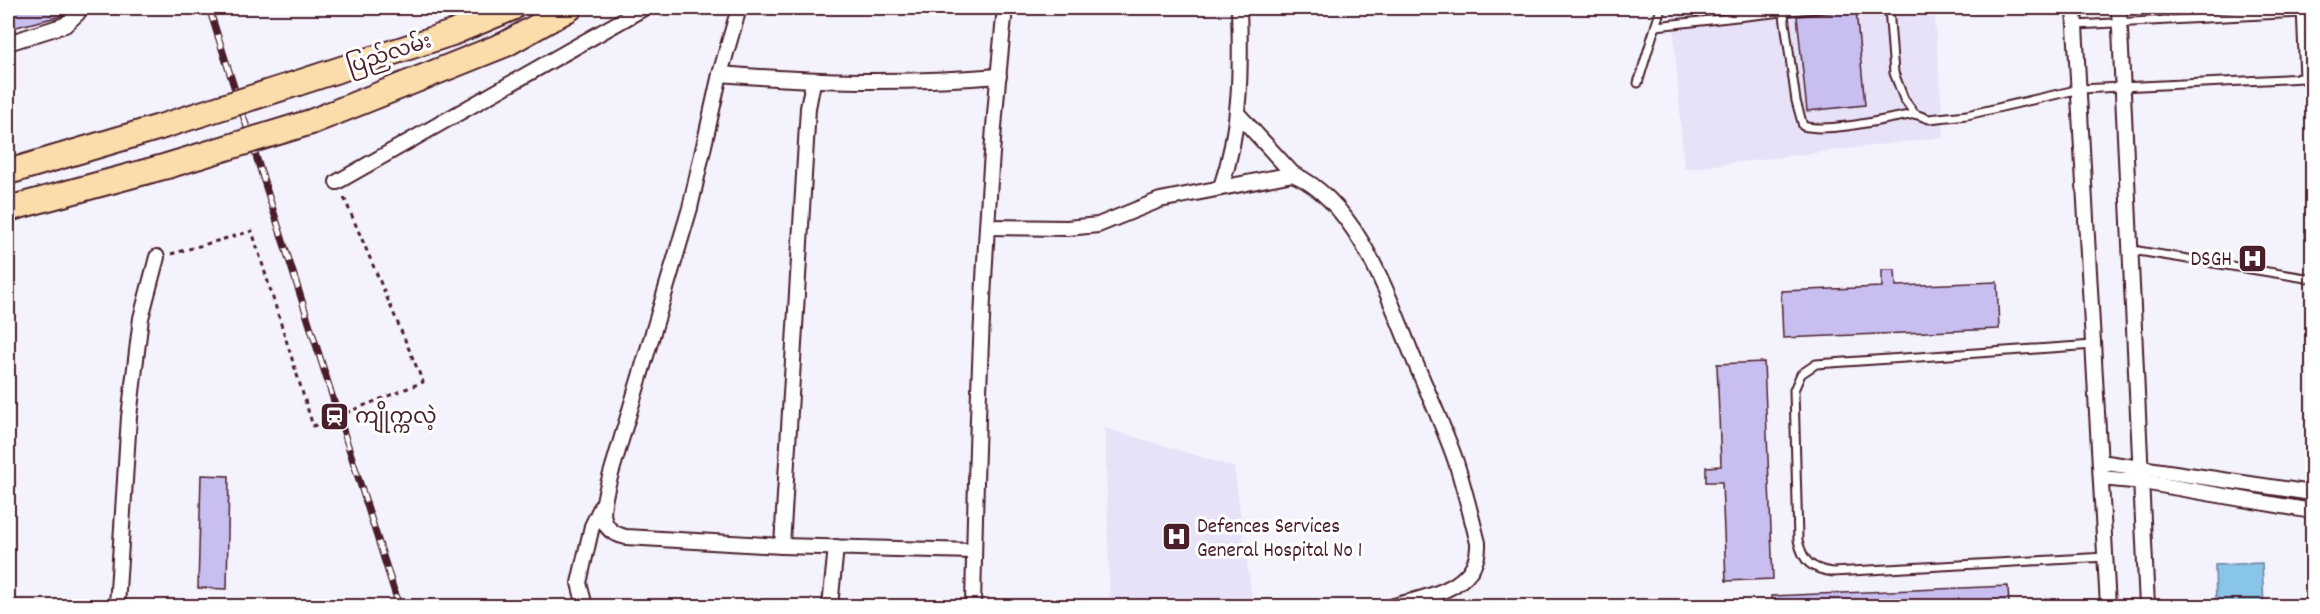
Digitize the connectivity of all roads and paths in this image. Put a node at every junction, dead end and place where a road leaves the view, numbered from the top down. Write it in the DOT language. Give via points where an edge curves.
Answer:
graph roads {
  1 [pos="79,8"];
  2 [pos="512,8"];
  3 [pos="570,8"];
  4 [pos="644,8"];
  5 [pos="739,8"];
  6 [pos="1005,8"];
  7 [pos="1239,8"];
  8 [pos="1661,8"];
  9 [pos="1819,8"];
  10 [pos="1889,8"];
  11 [pos="2074,8"];
  12 [pos="2119,8"];
  13 [pos="1783,9"];
  14 [pos="2301,10"];
  15 [pos="2120,22"];
  16 [pos="2076,25"];
  17 [pos="1656,26"];
  18 [pos="8,44"];
  19 [pos="720,74"];
  20 [pos="999,76"];
  21 [pos="2304,78"];
  22 [pos="813,82"];
  23 [pos="1638,83"];
  24 [pos="2124,85"];
  25 [pos="2079,89"];
  26 [pos="2313,89"];
  27 [pos="1238,113"];
  28 [pos="1915,114"];
  29 [pos="8,172"];
  30 [pos="1293,174"];
  31 [pos="337,182"];
  32 [pos="1221,187"];
  33 [pos="8,209"];
  34 [pos="988,227"];
  35 [pos="2132,250"];
  36 [pos="157,257"];
  37 [pos="2313,279"];
  38 [pos="2094,345"];
  39 [pos="2100,462"];
  40 [pos="2142,467"];
  41 [pos="2101,478"];
  42 [pos="2143,482"];
  43 [pos="2313,493"];
  44 [pos="603,503"];
  45 [pos="2313,511"];
  46 [pos="782,546"];
  47 [pos="836,547"];
  48 [pos="974,551"];
  49 [pos="2106,557"];
  50 [pos="117,606"];
  51 [pos="585,606"];
  52 [pos="830,606"];
  53 [pos="973,606"];
  54 [pos="1394,606"];
  55 [pos="2108,606"];
  56 [pos="2147,606"];
  1 -- 18 [label="street" via="78,14 65,25"];
  2 -- 29 [label="highway, ပြည်လမ်း, bridge" via="452,33"];
  3 -- 33 [label="highway, bridge" via="506,44 311,122"];
  4 -- 31 [label="street"];
  5 -- 19 [label="street"];
  6 -- 20 [label="street"];
  7 -- 27 [label="street"];
  8 -- 17 [label="lane"];
  9 -- 13 [label="lane"];
  10 -- 28 [label="lane" via="1894,73"];
  11 -- 16 [label="street"];
  12 -- 15 [label="street"];
  13 -- 17 [label="lane"];
  13 -- 28 [label="lane" via="1803,126 1855,124"];
  14 -- 15 [label="lane"];
  14 -- 21 [label="lane"];
  15 -- 16 [label="lane"];
  15 -- 24 [label="street"];
  16 -- 25 [label="street"];
  17 -- 23 [label="lane"];
  19 -- 22 [label="street"];
  19 -- 44 [label="street" via="690,208"];
  20 -- 22 [label="street" via="884,83"];
  20 -- 34 [label="street"];
  21 -- 24 [label="lane"];
  21 -- 26 [label="lane"];
  22 -- 46 [label="street" via="808,108"];
  24 -- 25 [label="lane"];
  24 -- 35 [label="street"];
  25 -- 28 [label="lane" via="1967,115 1929,119"];
  25 -- 38 [label="street"];
  27 -- 30 [label="street"];
  27 -- 32 [label="street" via="1232,155"];
  30 -- 32 [label="street"];
  30 -- 54 [label="street" via="1308,180 1332,204 1355,231 1374,266 1455,459 1478,543 1476,562 1465,579 1450,588"];
  31 -- 36 [label="path" via="423,382 313,426 252,231"];
  32 -- 34 [label="street" via="1161,200 1098,225"];
  34 -- 48 [label="street"];
  35 -- 37 [label="lane"];
  35 -- 40 [label="street"];
  36 -- 50 [label="street" via="141,318 129,417"];
  38 -- 39 [label="street"];
  38 -- 49 [label="lane" via="1815,364 1801,374 1794,390 1798,540 1807,564 1833,572"];
  39 -- 40 [label="street"];
  39 -- 41 [label="street"];
  40 -- 42 [label="street"];
  40 -- 43 [label="street"];
  41 -- 42 [label="street"];
  41 -- 49 [label="street"];
  42 -- 45 [label="street"];
  42 -- 56 [label="street"];
  44 -- 46 [label="street" via="606,527 613,535"];
  44 -- 51 [label="street" via="592,526 579,583"];
  46 -- 47 [label="street"];
  47 -- 48 [label="street"];
  47 -- 52 [label="street"];
  48 -- 53 [label="street"];
  49 -- 55 [label="street"];
}
